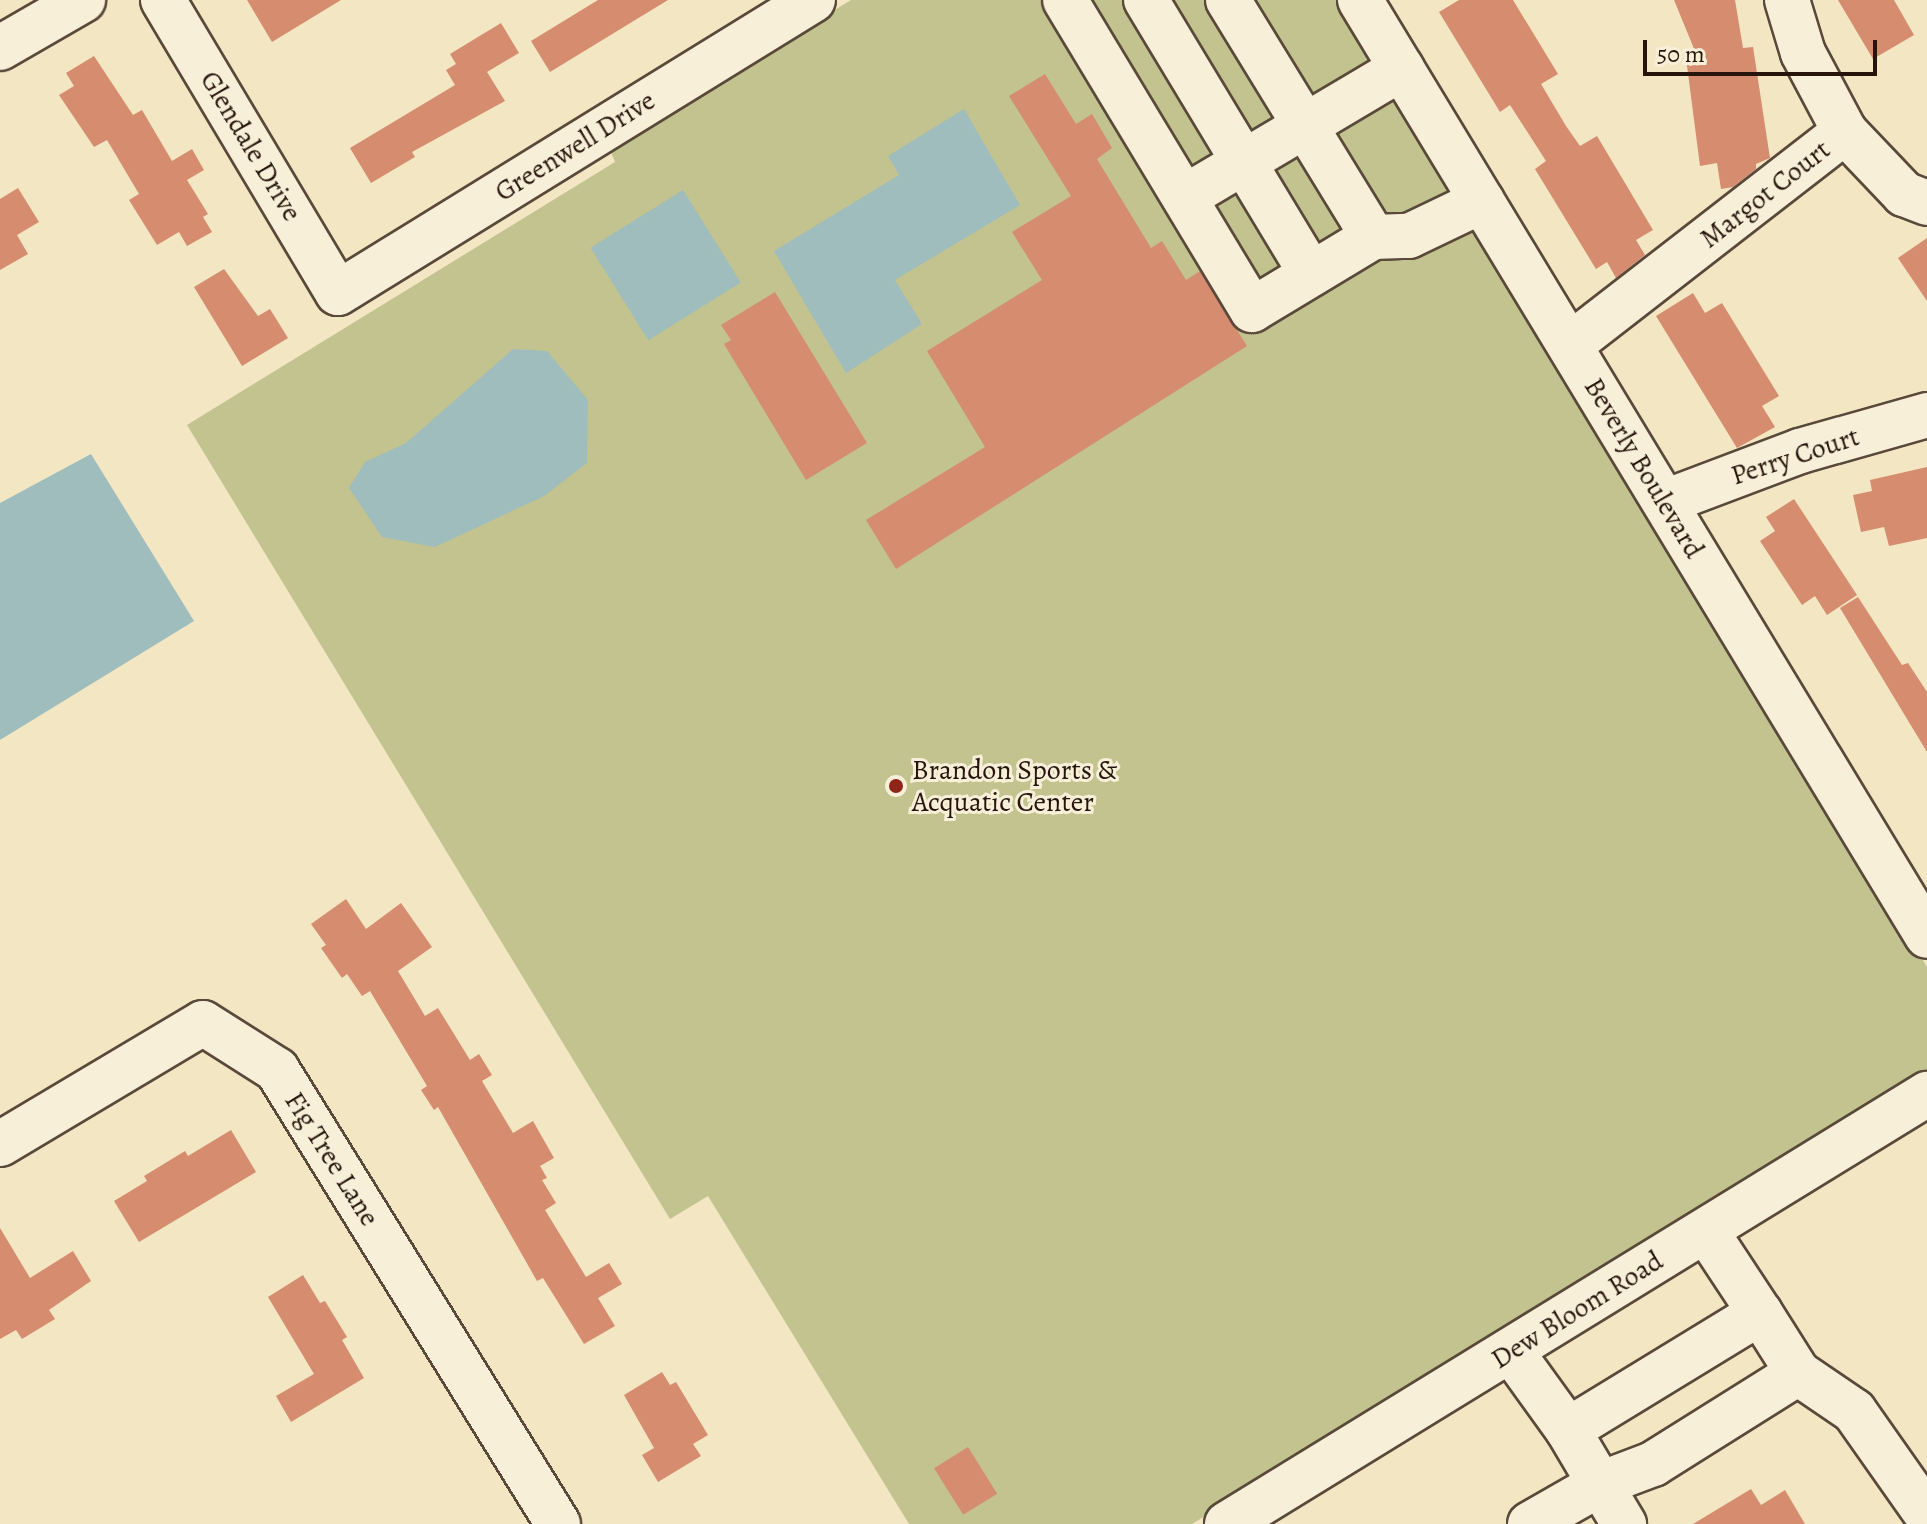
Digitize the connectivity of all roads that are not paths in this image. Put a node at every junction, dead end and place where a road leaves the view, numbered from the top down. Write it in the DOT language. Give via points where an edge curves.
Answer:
graph roads {
  1 [pos="83,0"];
  2 [pos="163,0"];
  3 [pos="813,0"];
  4 [pos="1065,0"];
  5 [pos="1146,0"];
  6 [pos="1228,0"];
  7 [pos="1360,0"];
  8 [pos="1787,0"];
  9 [pos="0,48"];
  10 [pos="1402,68"];
  11 [pos="1305,126"];
  12 [pos="1845,132"];
  13 [pos="1244,162"];
  14 [pos="1185,197"];
  15 [pos="1482,201"];
  16 [pos="1927,203"];
  17 [pos="1373,237"];
  18 [pos="1311,274"];
  19 [pos="338,293"];
  20 [pos="1570,345"];
  21 [pos="1927,415"];
  22 [pos="1665,502"];
  23 [pos="1927,936"];
  24 [pos="1927,1094"];
  25 [pos="0,1144"];
  26 [pos="1706,1231"];
  27 [pos="1760,1313"];
  28 [pos="1511,1351"];
  29 [pos="1798,1373"];
  30 [pos="1568,1430"];
  31 [pos="1600,1484"];
  32 [pos="1927,1515"];
  33 [pos="558,1524"];
  34 [pos="1227,1524"];
  35 [pos="1530,1524"];
  36 [pos="1624,1524"];
  1 -- 9 [label="street"];
  2 -- 19 [label="street, Glendale Drive"];
  3 -- 19 [label="street, Greenwell Drive"];
  4 -- 14 [label="street"];
  5 -- 13 [label="street"];
  6 -- 11 [label="street"];
  7 -- 10 [label="street, Beverly Boulevard"];
  8 -- 12 [label="street, Margot Court" via="1803,53"];
  10 -- 11 [label="street"];
  10 -- 15 [label="street, Beverly Boulevard"];
  11 -- 13 [label="street"];
  11 -- 17 [label="street"];
  12 -- 16 [label="street" via="1904,194"];
  12 -- 20 [label="street, Margot Court"];
  13 -- 14 [label="street"];
  13 -- 18 [label="street"];
  14 -- 18 [label="street" via="1252,310"];
  15 -- 17 [label="street" via="1409,236"];
  15 -- 20 [label="street, Beverly Boulevard"];
  17 -- 18 [label="street"];
  20 -- 22 [label="street, Beverly Boulevard"];
  21 -- 22 [label="street, Perry Court" via="1800,451"];
  22 -- 23 [label="street, Beverly Boulevard"];
  24 -- 26 [label="street, Dew Bloom Road"];
  25 -- 33 [label="street, Fig Tree Lane" via="203,1023 277,1070"];
  26 -- 27 [label="street"];
  26 -- 28 [label="street, Dew Bloom Road"];
  27 -- 29 [label="street"];
  27 -- 30 [label="street"];
  28 -- 30 [label="street"];
  28 -- 34 [label="street, Dew Bloom Road"];
  29 -- 31 [label="street" via="1653,1464"];
  29 -- 32 [label="street" via="1854,1411"];
  30 -- 31 [label="street"];
  31 -- 35 [label="street"];
  31 -- 36 [label="street"];
}
